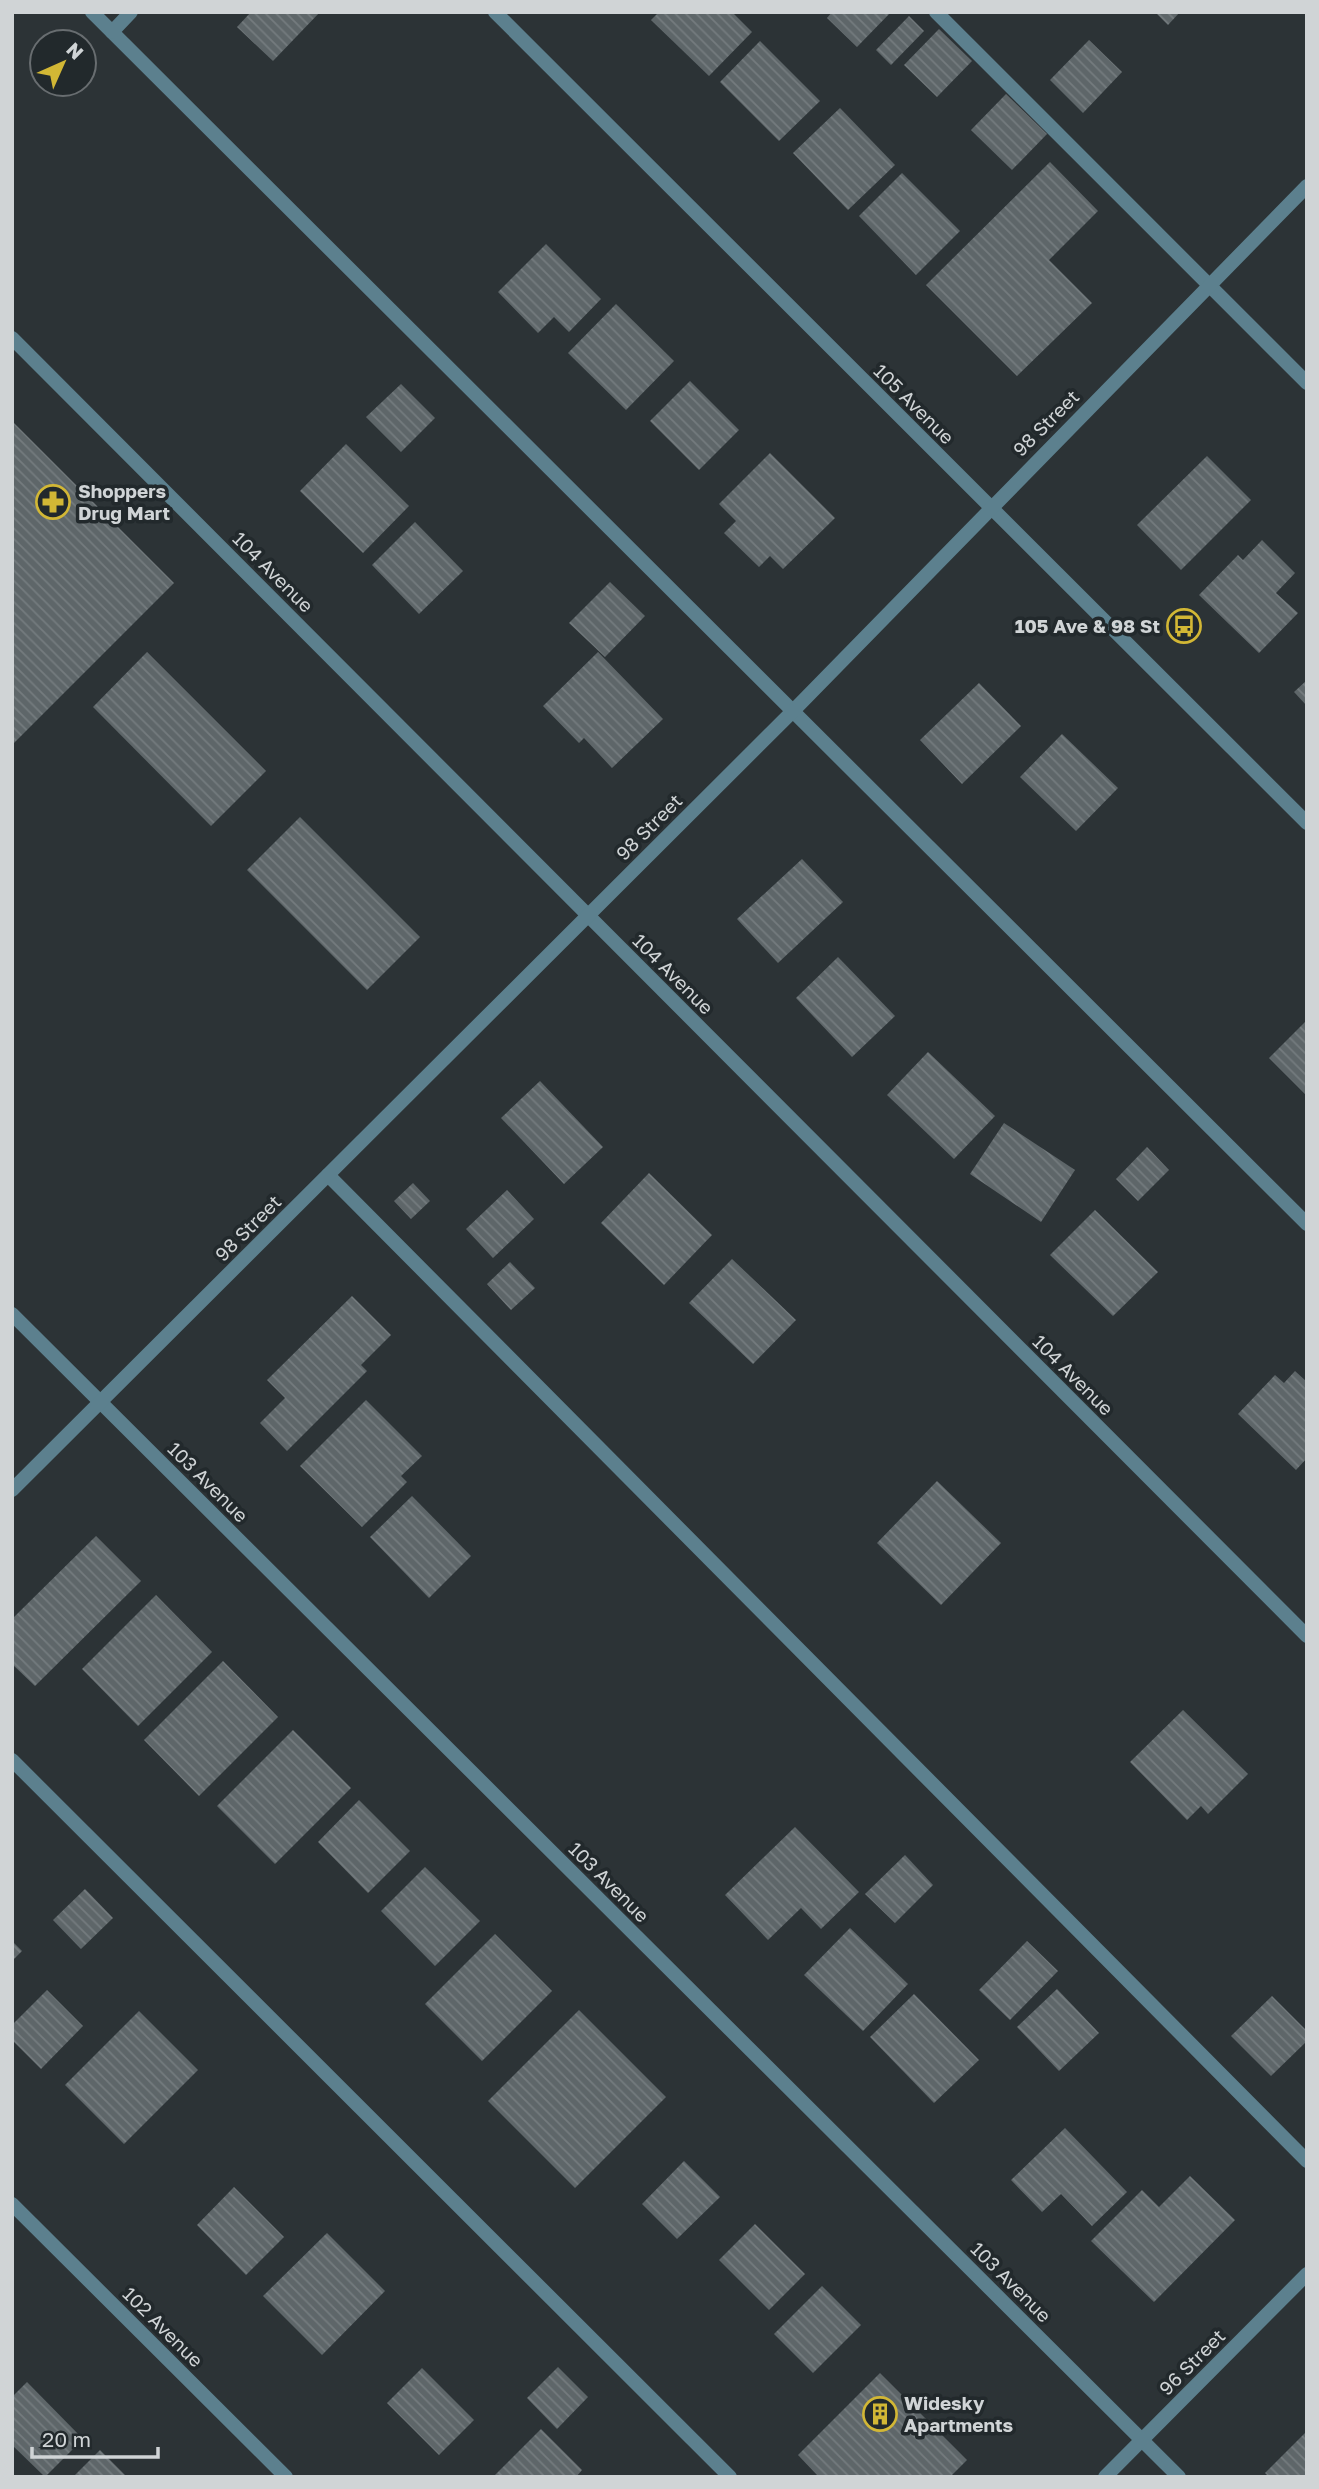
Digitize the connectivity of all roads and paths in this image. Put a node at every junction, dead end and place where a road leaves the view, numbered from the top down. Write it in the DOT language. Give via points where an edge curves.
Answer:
graph roads {
  1 [pos="92,12"];
  2 [pos="131,12"];
  3 [pos="495,12"];
  4 [pos="936,12"];
  5 [pos="112,32"];
  6 [pos="1307,186"];
  7 [pos="1209,286"];
  8 [pos="12,338"];
  9 [pos="1307,383"];
  10 [pos="990,508"];
  11 [pos="794,710"];
  12 [pos="1307,823"];
  13 [pos="587,915"];
  14 [pos="328,1175"];
  15 [pos="1307,1224"];
  16 [pos="12,1314"];
  17 [pos="101,1402"];
  18 [pos="12,1490"];
  19 [pos="1307,1636"];
  20 [pos="12,1760"];
  21 [pos="1307,2161"];
  22 [pos="12,2204"];
  23 [pos="1307,2274"];
  24 [pos="1142,2440"];
  25 [pos="286,2477"];
  26 [pos="730,2477"];
  27 [pos="1105,2477"];
  28 [pos="1179,2477"];
  1 -- 5 [label="street"];
  2 -- 5 [label="street"];
  3 -- 10 [label="street, 105 Avenue"];
  4 -- 7 [label="street"];
  5 -- 11 [label="street"];
  6 -- 7 [label="street, 98 Street"];
  7 -- 9 [label="street"];
  7 -- 10 [label="street, 98 Street"];
  8 -- 13 [label="street, 104 Avenue"];
  10 -- 11 [label="street, 98 Street"];
  10 -- 12 [label="street, 105 Avenue"];
  11 -- 13 [label="street, 98 Street"];
  11 -- 15 [label="street"];
  13 -- 14 [label="street, 98 Street"];
  13 -- 19 [label="street, 104 Avenue"];
  14 -- 17 [label="street, 98 Street"];
  14 -- 21 [label="street"];
  16 -- 17 [label="street, 103 Avenue"];
  17 -- 18 [label="street, 98 Street"];
  17 -- 24 [label="street, 103 Avenue"];
  20 -- 26 [label="street"];
  22 -- 25 [label="street, 102 Avenue"];
  23 -- 24 [label="street, 96 Street"];
  24 -- 27 [label="street, 96 Street"];
  24 -- 28 [label="street, 103 Avenue"];
}
